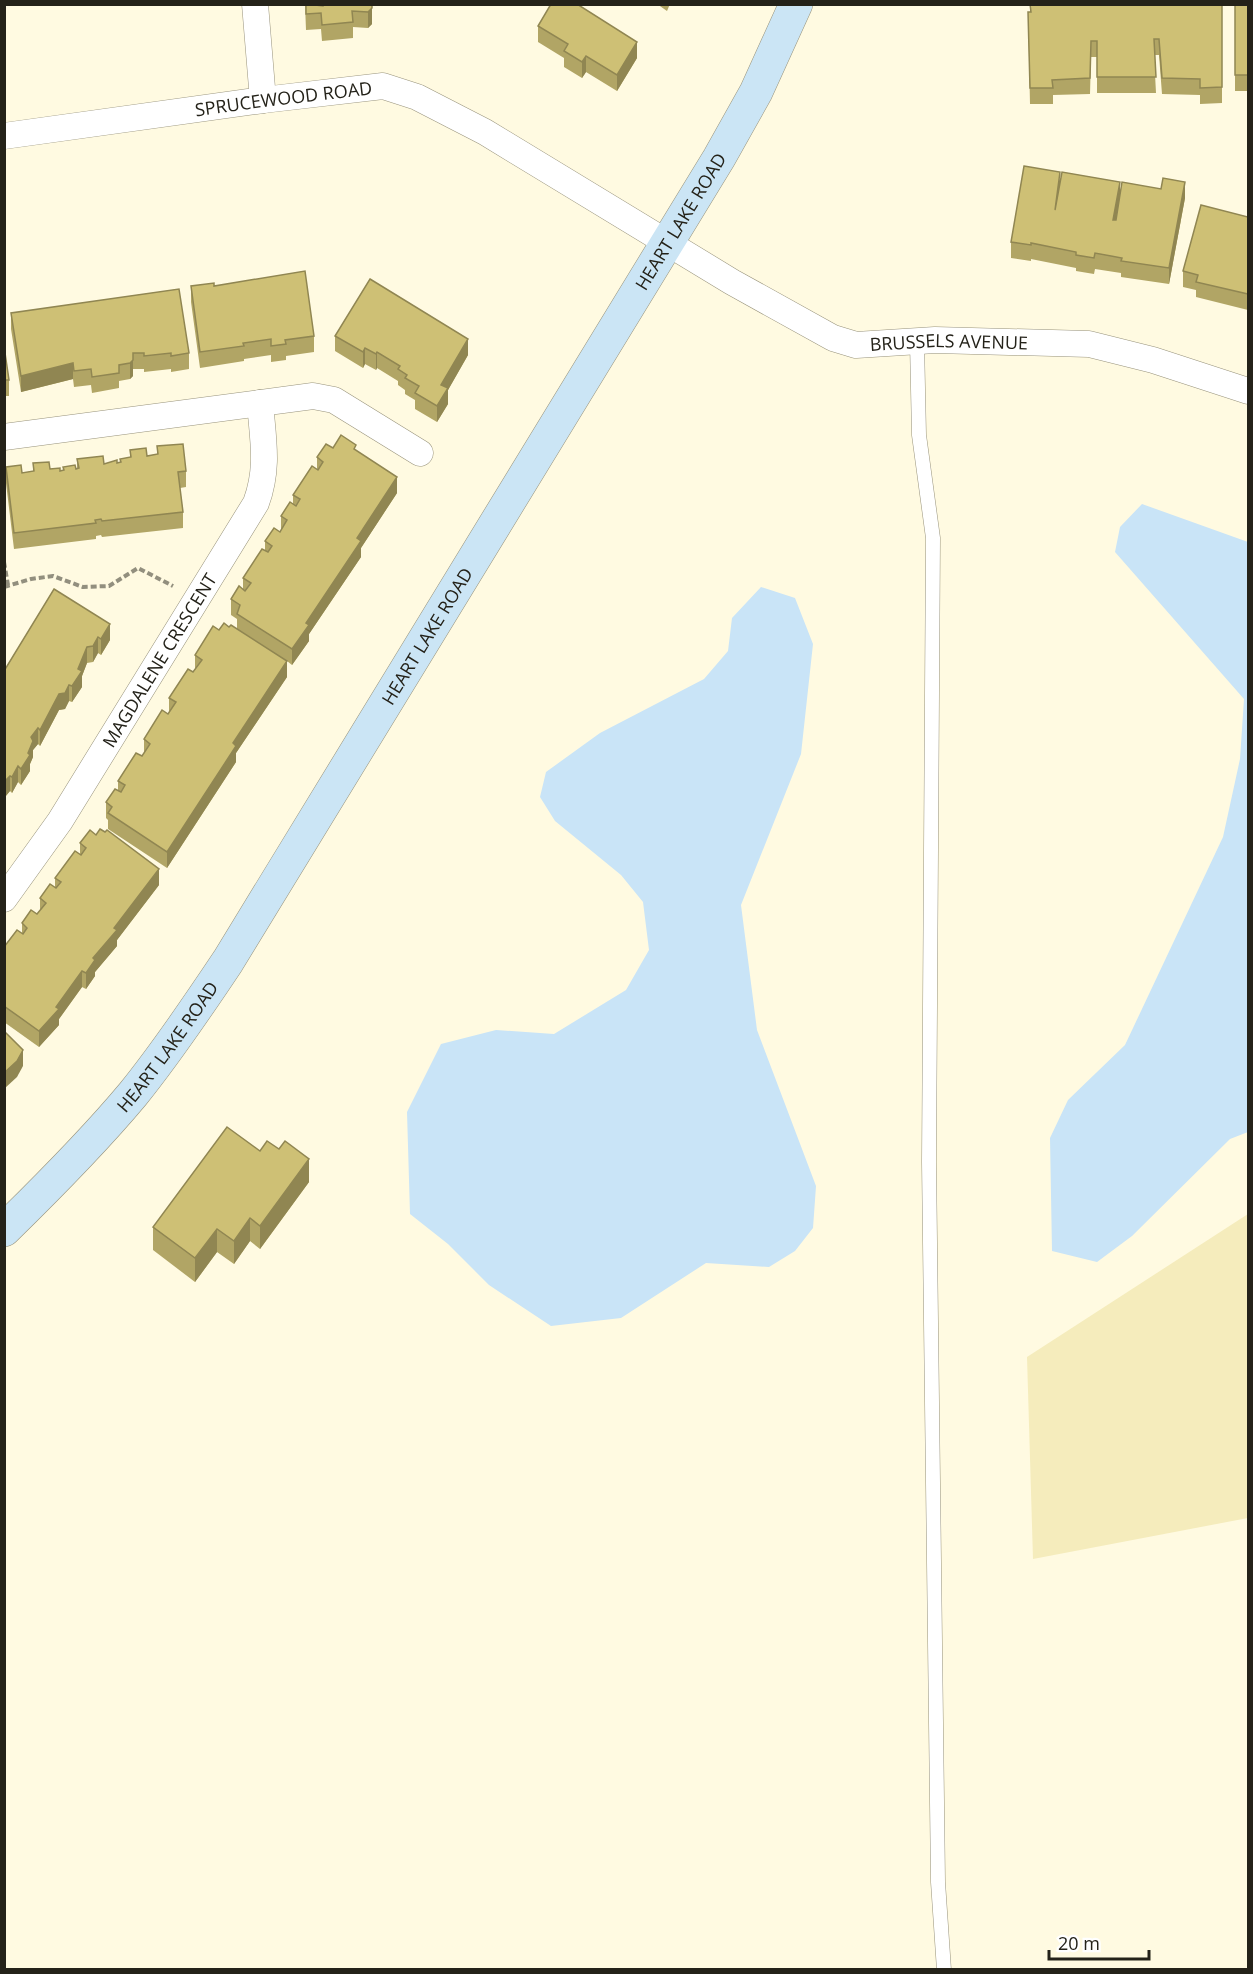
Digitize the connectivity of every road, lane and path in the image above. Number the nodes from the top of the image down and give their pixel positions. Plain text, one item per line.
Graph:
1 (255, 4) edge
2 (796, 4) edge
3 (263, 100) junction
4 (4, 136) edge
5 (668, 244) junction
6 (917, 342) junction
7 (1248, 391) edge
8 (260, 403) junction
9 (4, 437) edge
10 (420, 453) dead end
11 (4, 562) edge
12 (6, 586) edge
13 (176, 587) dead end
14 (4, 899) edge
15 (4, 1230) edge
16 (944, 1970) edge

1 - 3 street
2 - 5 street, HEART LAKE ROAD
3 - 4 street, SPRUCEWOOD ROAD
3 - 5 street, SPRUCEWOOD ROAD
5 - 6 street, BRUSSELS AVENUE
5 - 15 street, HEART LAKE ROAD
6 - 7 street, BRUSSELS AVENUE
6 - 16 lane
8 - 9 street
8 - 10 street
8 - 14 street, MAGDALENE CRESCENT
11 - 12 path
12 - 13 path

